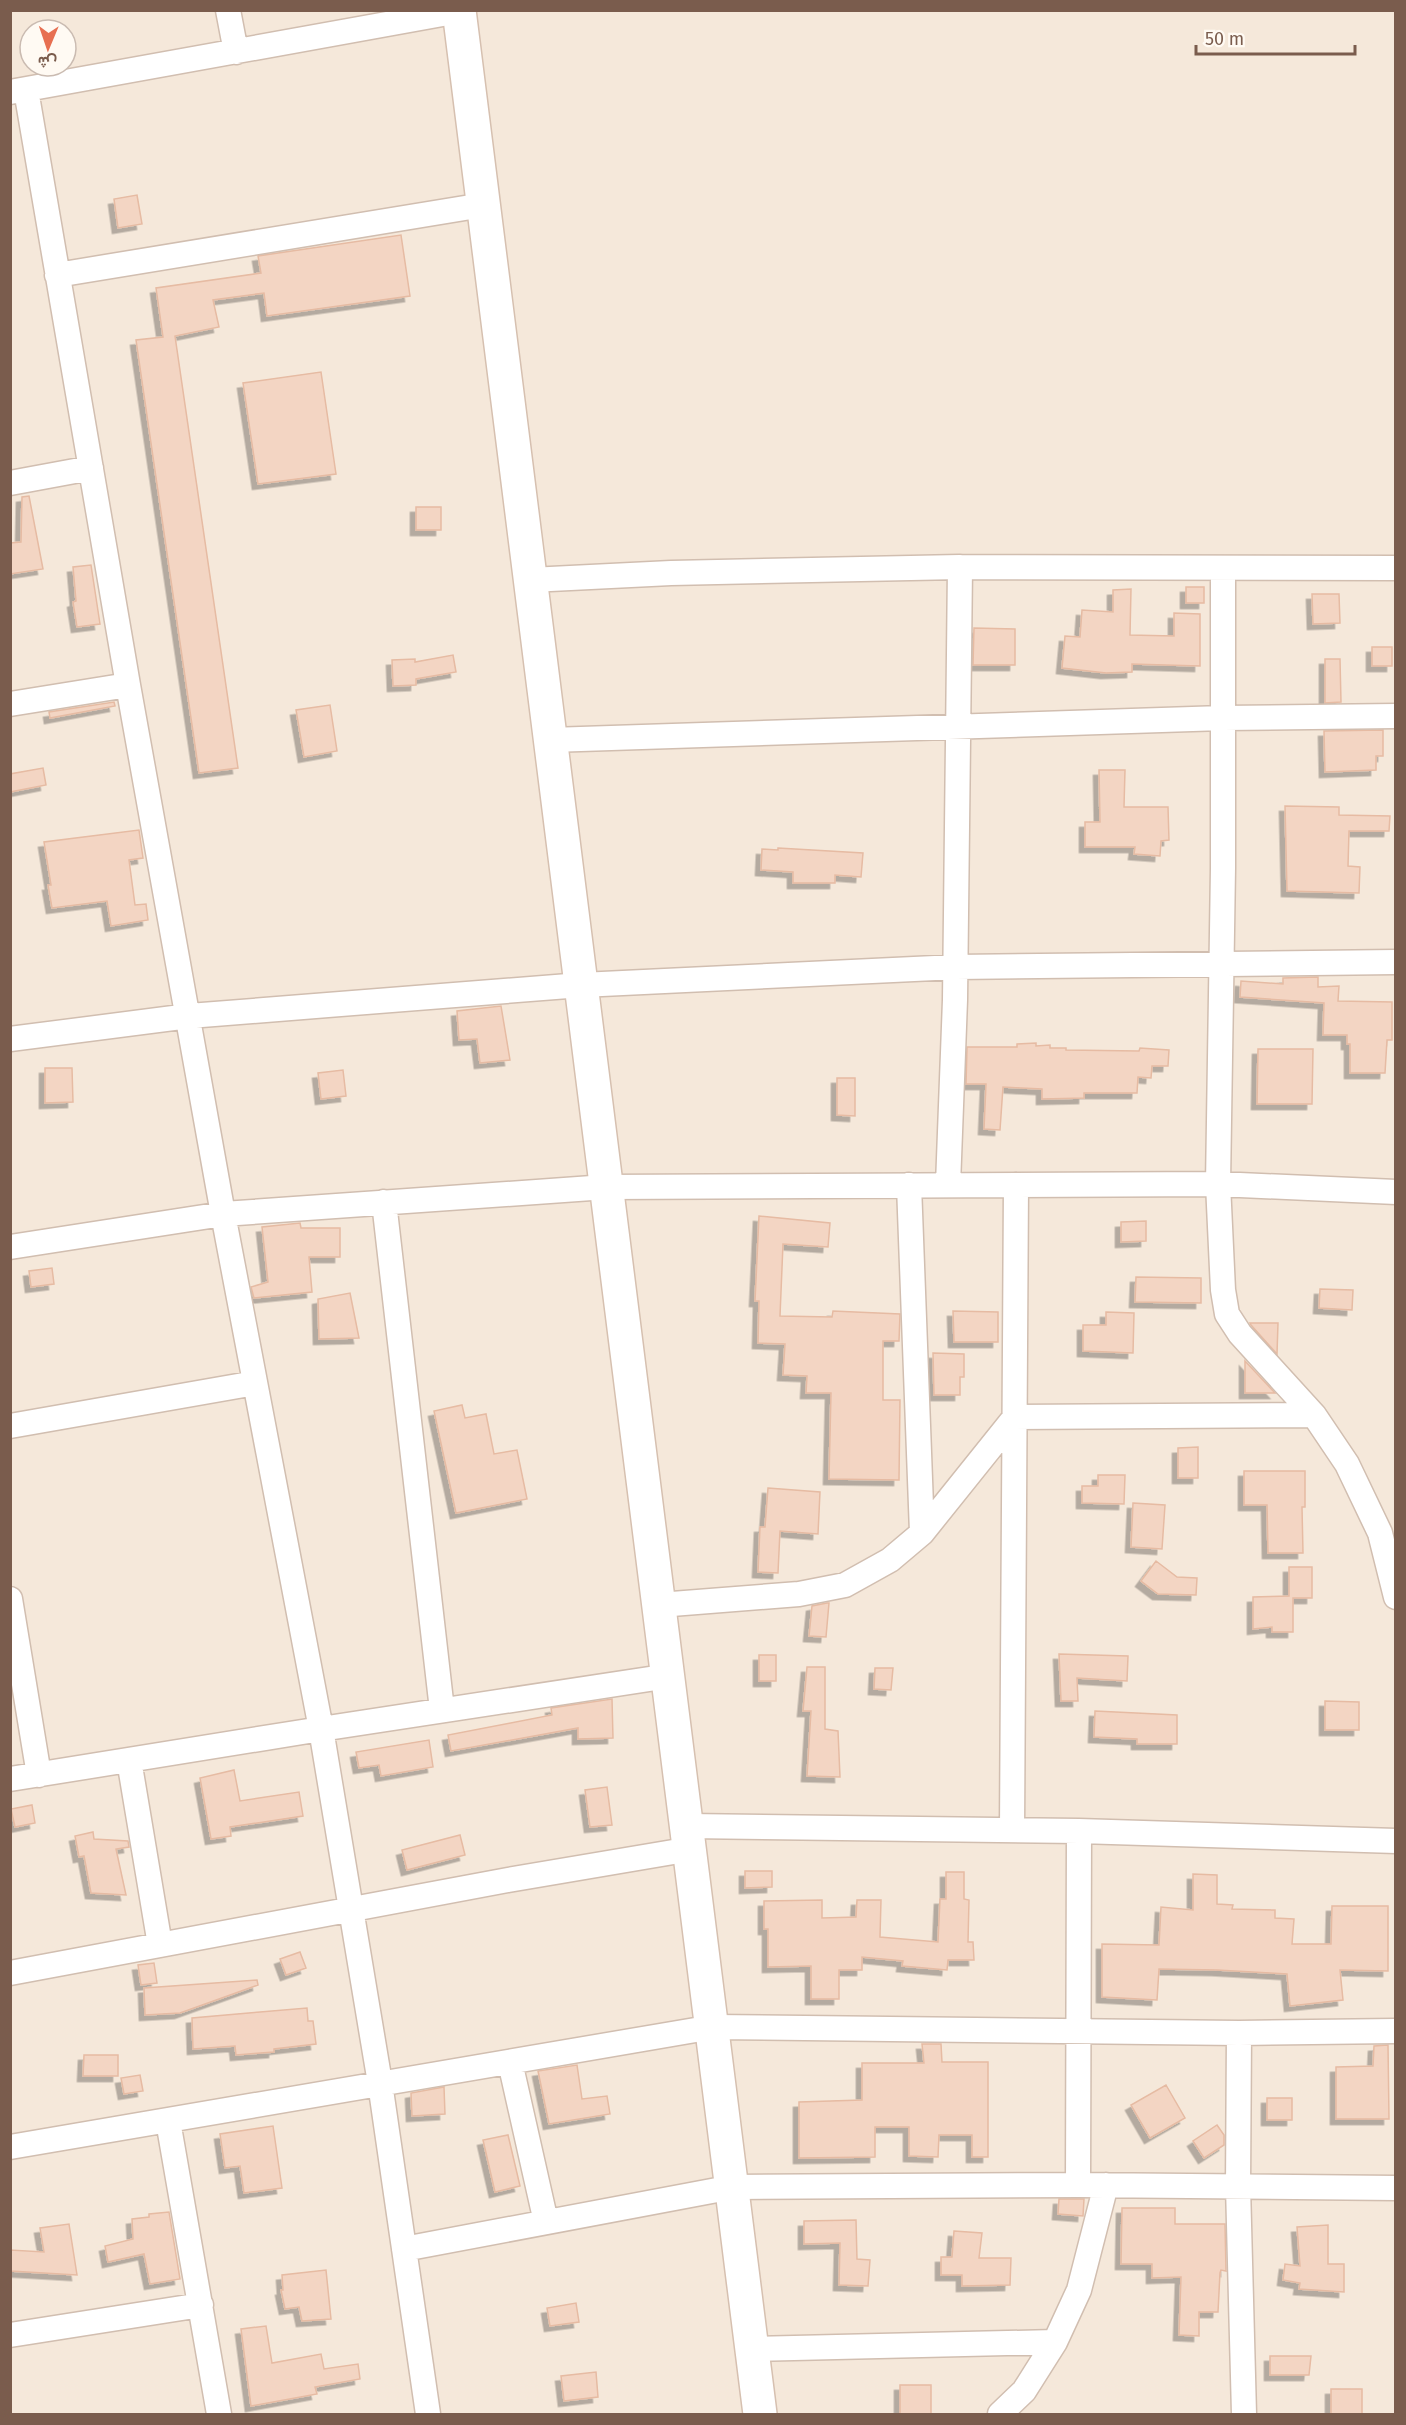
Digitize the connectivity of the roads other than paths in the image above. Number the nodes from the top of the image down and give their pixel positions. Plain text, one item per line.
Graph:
1 (228, 10) edge
2 (459, 11) edge
3 (236, 52) junction
4 (18, 91) edge
5 (483, 205) junction
6 (57, 274) junction
7 (91, 468) junction
8 (10, 483) edge
9 (960, 567) junction
10 (1223, 568) junction
11 (1395, 568) edge
12 (530, 580) junction
13 (128, 685) junction
14 (10, 704) edge
15 (1395, 716) edge
16 (1223, 718) junction
17 (958, 726) junction
18 (550, 740) junction
19 (1221, 962) junction
20 (1395, 962) edge
21 (956, 967) junction
22 (580, 985) junction
23 (189, 1016) junction
24 (10, 1039) edge
25 (1218, 1184) junction
26 (909, 1185) junction
27 (948, 1185) junction
28 (1016, 1185) junction
29 (606, 1187) junction
30 (1395, 1192) edge
31 (384, 1202) junction
32 (223, 1214) junction
33 (10, 1247) edge
34 (255, 1383) junction
35 (1314, 1415) junction
36 (1015, 1417) junction
37 (10, 1426) edge
38 (922, 1533) junction
39 (1395, 1597) edge
40 (10, 1599) edge
41 (659, 1605) junction
42 (669, 1676) junction
43 (442, 1710) junction
44 (321, 1729) junction
45 (129, 1760) junction
46 (39, 1775) junction
47 (10, 1779) edge
48 (1012, 1830) junction
49 (1078, 1831) junction
50 (689, 1838) junction
51 (1395, 1841) edge
52 (352, 1910) junction
53 (160, 1945) junction
54 (10, 1973) edge
55 (713, 2027) junction
56 (1079, 2031) junction
57 (1395, 2031) edge
58 (1239, 2033) junction
59 (510, 2062) junction
60 (380, 2083) junction
61 (168, 2121) junction
62 (10, 2147) edge
63 (1078, 2185) junction
64 (1106, 2185) junction
65 (1238, 2186) junction
66 (733, 2187) junction
67 (1395, 2188) edge
68 (546, 2222) junction
69 (404, 2248) junction
70 (201, 2305) junction
71 (10, 2334) edge
72 (1055, 2342) junction
73 (752, 2349) junction
74 (219, 2415) edge
75 (428, 2415) edge
76 (760, 2415) edge
77 (1000, 2415) edge
78 (1244, 2415) edge

1 - 3 street
2 - 3 street
2 - 5 main road
3 - 4 street
4 - 6 street
5 - 6 street
5 - 12 main road
6 - 7 street
7 - 8 street
7 - 13 street
9 - 10 street
9 - 12 street
9 - 17 street
10 - 11 street
10 - 16 street
12 - 18 main road
13 - 14 street
13 - 23 street
15 - 16 street
16 - 17 street
16 - 19 street
17 - 18 street
17 - 21 street
18 - 22 main road
19 - 20 street
19 - 21 street
19 - 25 street
21 - 22 street
21 - 27 street
22 - 23 street
22 - 29 main road
23 - 24 street
23 - 32 street
25 - 28 street
25 - 30 street
25 - 35 street
26 - 27 street
26 - 29 street
26 - 38 street
27 - 28 street
28 - 36 street
29 - 31 street
29 - 41 main road
31 - 32 street
31 - 43 street
32 - 33 street
32 - 34 street
34 - 37 street
34 - 44 street
35 - 36 street
35 - 39 street
36 - 38 street
36 - 48 street
38 - 41 street
40 - 46 street
41 - 42 main road
42 - 43 street
42 - 50 main road
43 - 44 street
44 - 45 street
44 - 52 street
45 - 46 street
45 - 53 street
46 - 47 street
48 - 49 street
48 - 50 street
49 - 51 street
49 - 56 street
50 - 52 street
50 - 55 main road
52 - 53 street
52 - 60 street
53 - 54 street
55 - 56 street
55 - 59 street
55 - 66 main road
56 - 58 street
56 - 63 street
57 - 58 street
58 - 65 street
59 - 60 street
59 - 68 street
60 - 61 street
60 - 69 street
61 - 62 street
61 - 70 street
63 - 64 street
63 - 66 street
64 - 65 street
64 - 72 street
65 - 67 street
65 - 78 street
66 - 68 street
66 - 73 main road
68 - 69 street
69 - 75 street
70 - 71 street
70 - 74 street
72 - 73 street
72 - 77 street
73 - 76 main road

